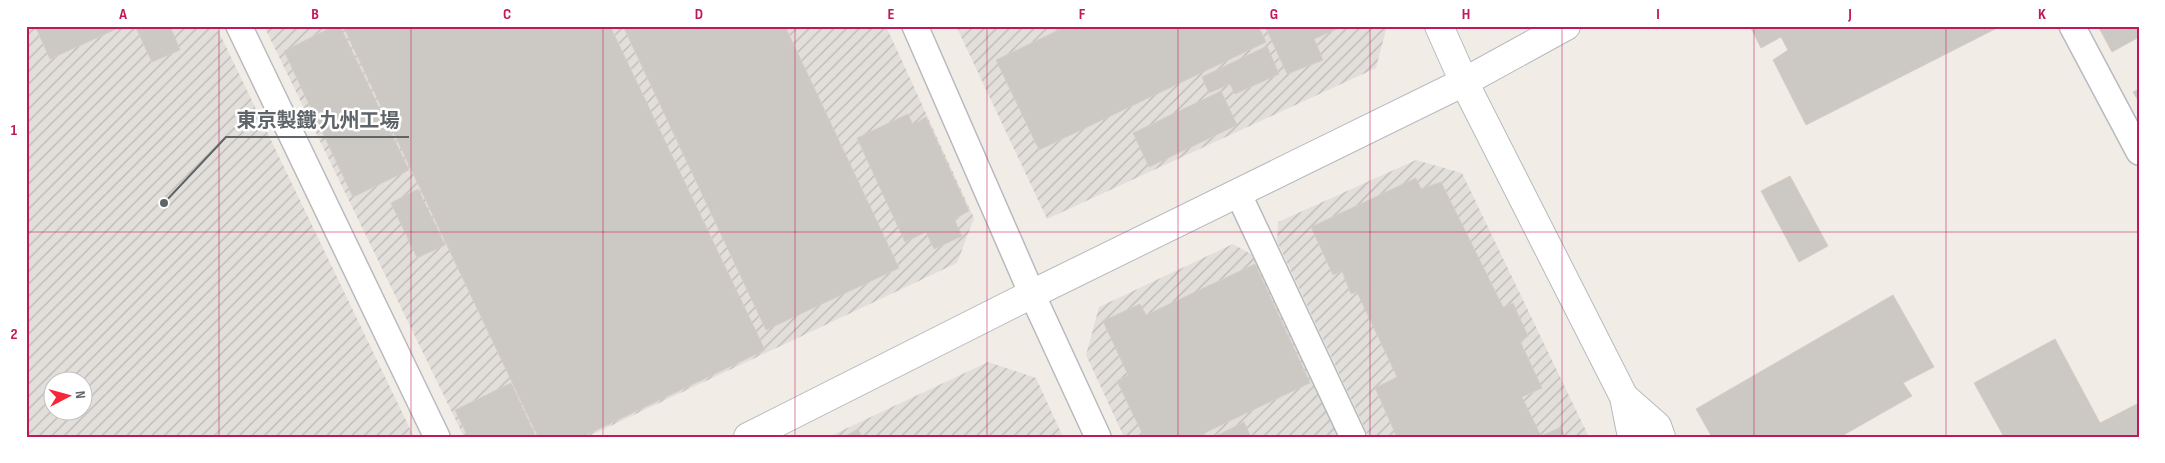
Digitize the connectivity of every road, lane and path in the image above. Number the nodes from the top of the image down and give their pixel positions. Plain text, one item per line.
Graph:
1 (238, 26) edge
2 (915, 26) edge
3 (1439, 26) edge
4 (1566, 26) edge
5 (2072, 26) edge
6 (1464, 82) junction
7 (2139, 152) edge
8 (1238, 193) junction
9 (1032, 294) junction
10 (1624, 397) junction
11 (437, 437) edge
12 (748, 437) edge
13 (1098, 437) edge
14 (1353, 437) edge
15 (1632, 437) edge
16 (1661, 437) edge

1 - 11 street
2 - 9 street
3 - 6 street
4 - 6 street
5 - 7 street
6 - 8 street
6 - 10 street
8 - 9 street
8 - 14 street
9 - 12 street
9 - 13 street
10 - 15 street
10 - 16 street

